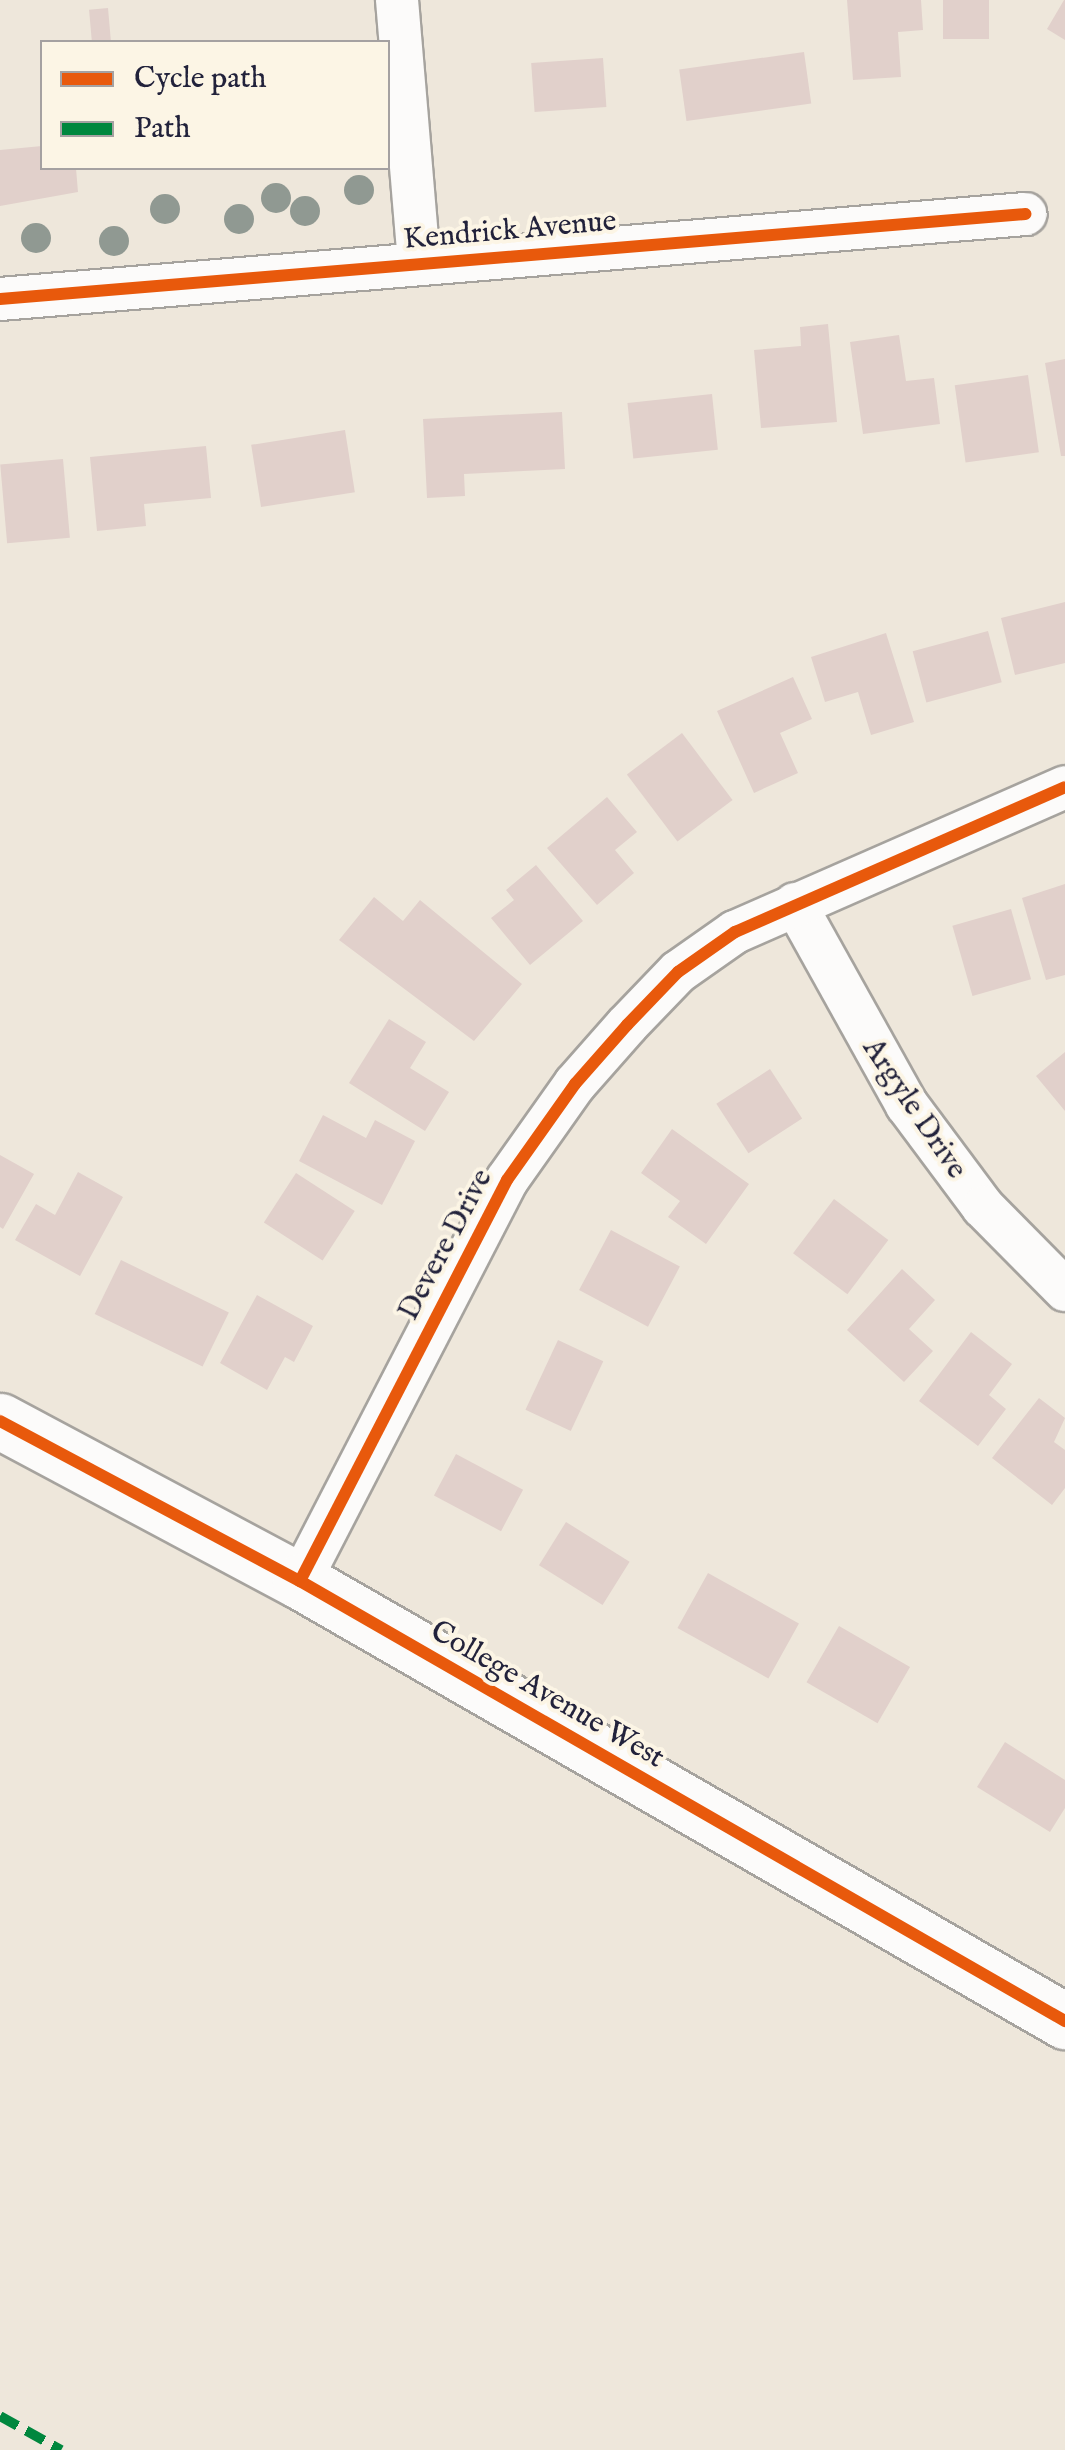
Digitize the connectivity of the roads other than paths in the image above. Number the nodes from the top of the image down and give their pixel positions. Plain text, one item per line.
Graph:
1 (397, 0) edge
2 (1025, 214) dead end
3 (419, 264) junction
4 (0, 299) edge
5 (1065, 787) edge
6 (795, 904) junction
7 (1065, 1290) edge
8 (0, 1420) edge
9 (300, 1581) junction
10 (1065, 2022) edge

1 - 3 street
2 - 3 street, Kendrick Avenue
3 - 4 street, Kendrick Avenue
5 - 6 street, Devere Drive
6 - 7 street, Argyle Drive
6 - 9 street, Devere Drive
8 - 9 street, College Avenue West
9 - 10 street, College Avenue West

